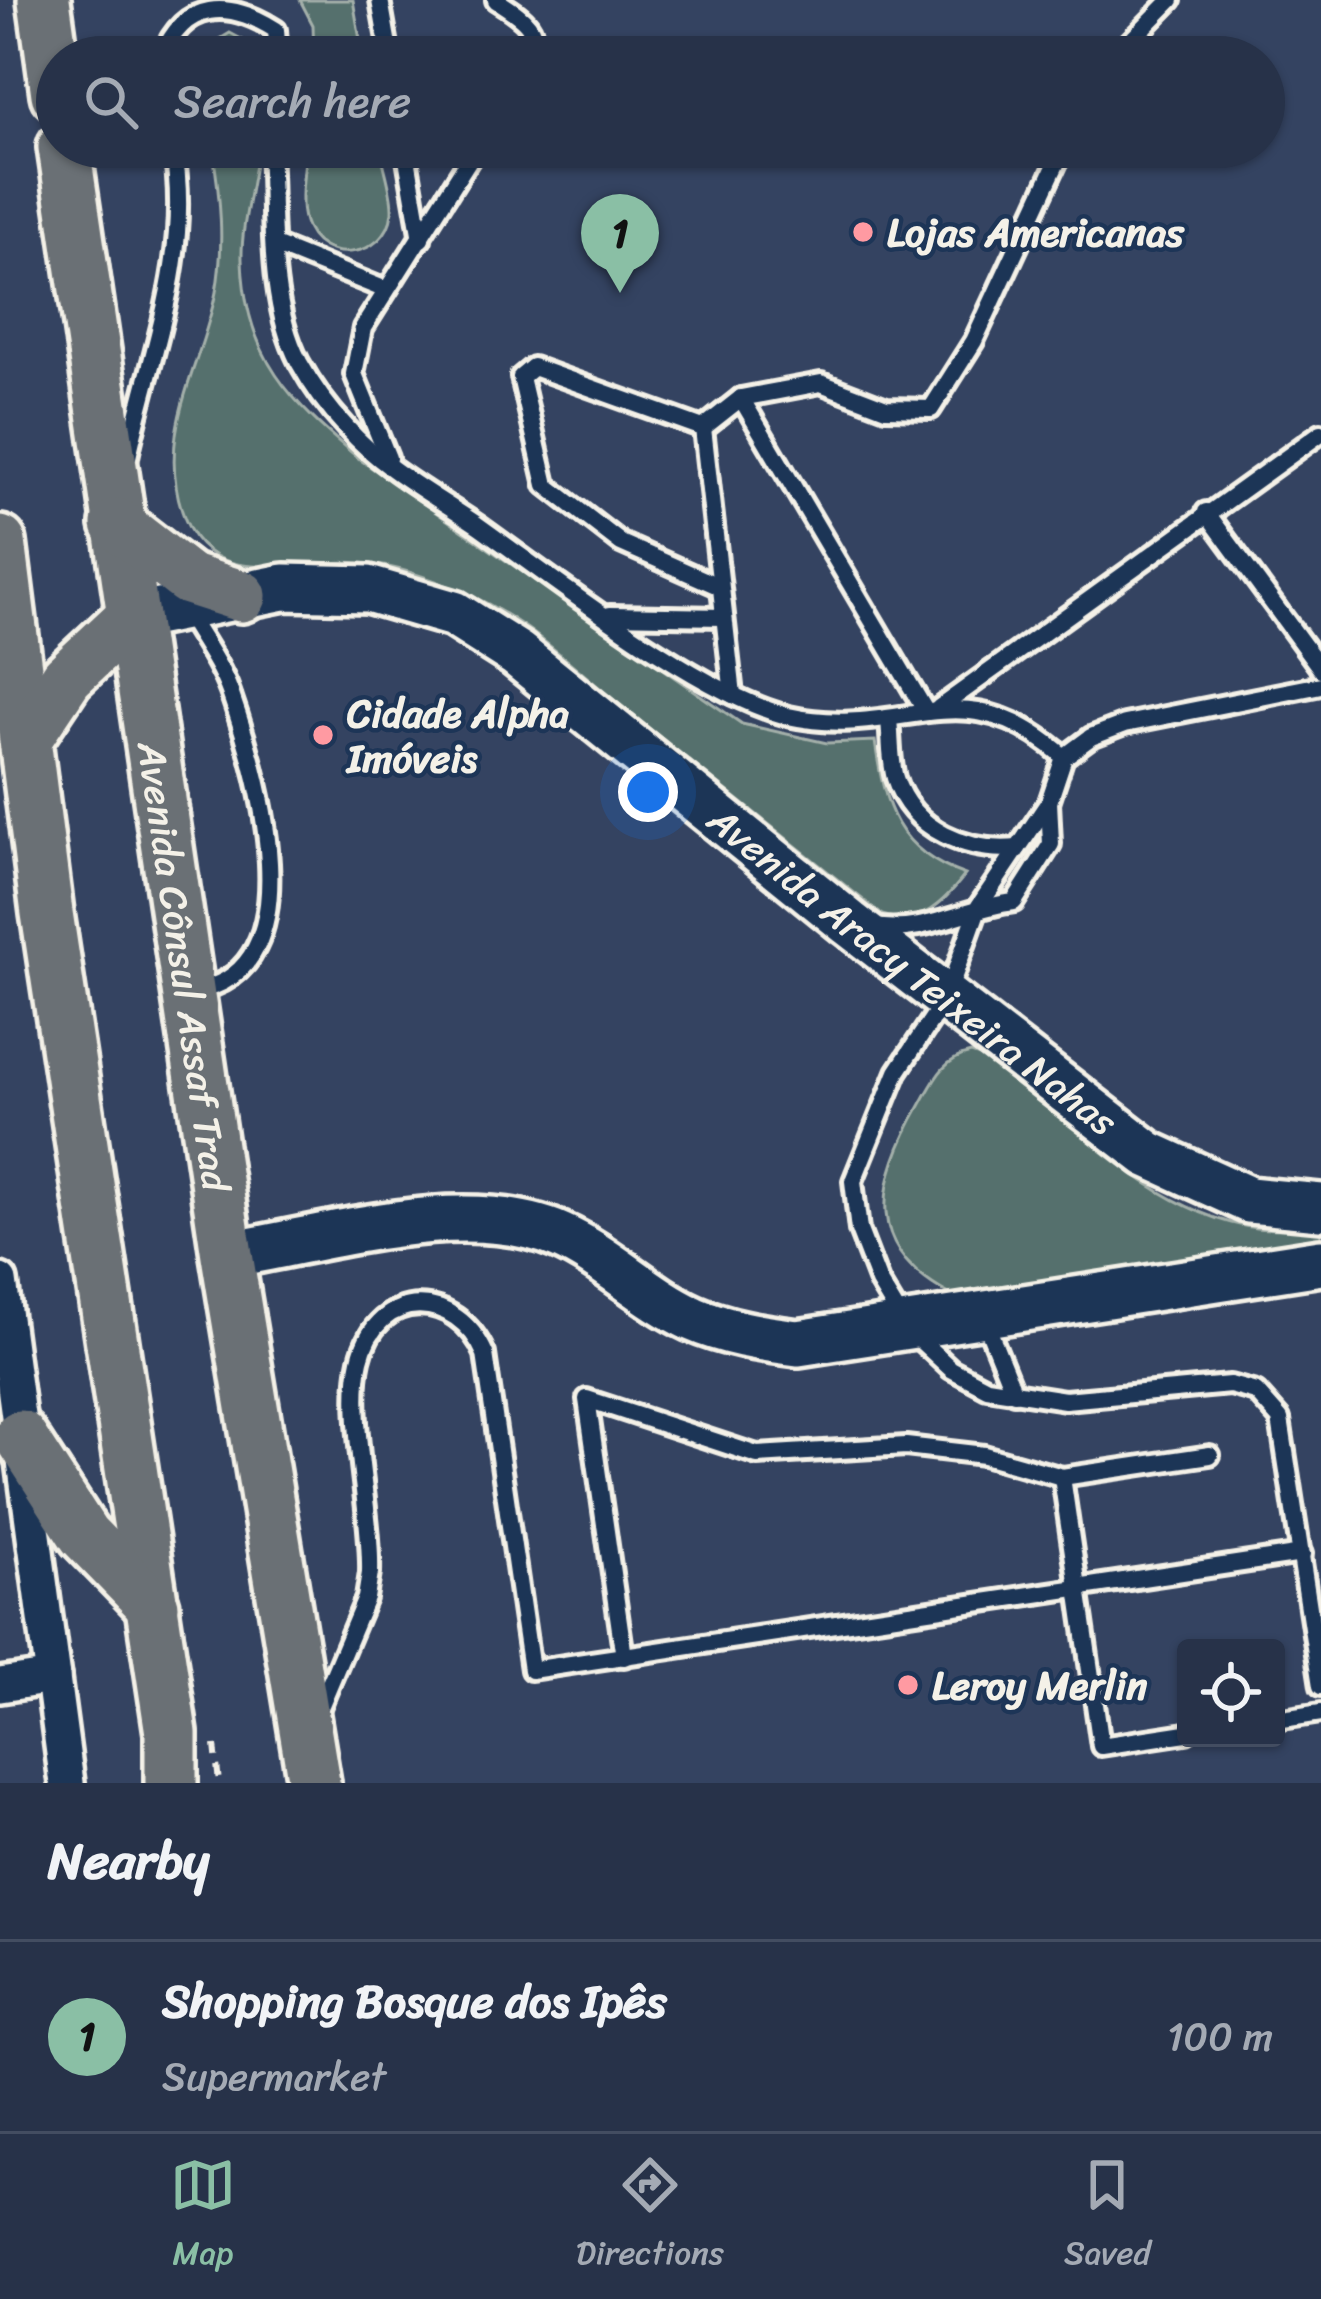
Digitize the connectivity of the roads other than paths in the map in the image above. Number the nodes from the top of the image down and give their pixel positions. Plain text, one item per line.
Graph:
1 (44, 0) edge
2 (262, 0) edge
3 (380, 0) edge
4 (496, 0) edge
5 (1172, 0) edge
6 (275, 30) junction
7 (49, 36) edge
8 (175, 36) edge
9 (276, 36) edge
10 (386, 36) edge
11 (535, 36) edge
12 (1136, 36) edge
13 (67, 168) edge
14 (177, 168) edge
15 (271, 168) edge
16 (409, 168) edge
17 (464, 168) edge
18 (1054, 168) edge
19 (421, 238) junction
20 (277, 246) junction
21 (386, 290) junction
22 (741, 398) junction
23 (703, 428) junction
24 (1321, 433) edge
25 (390, 465) junction
26 (1206, 512) junction
27 (116, 517) junction
28 (0, 542) edge
29 (718, 586) junction
30 (241, 596) junction
31 (183, 608) junction
32 (606, 615) junction
33 (723, 617) junction
34 (130, 618) junction
35 (1321, 669) edge
36 (1321, 685) edge
37 (734, 695) junction
38 (932, 710) junction
39 (889, 720) junction
40 (25, 740) junction
41 (1064, 757) junction
42 (0, 786) edge
43 (1049, 802) junction
44 (1018, 848) junction
45 (979, 906) junction
46 (849, 923) junction
47 (187, 992) junction
48 (946, 998) junction
49 (1321, 1207) edge
50 (227, 1255) junction
51 (1321, 1262) edge
52 (0, 1281) edge
53 (1, 1291) edge
54 (983, 1315) junction
55 (906, 1327) junction
56 (1014, 1393) junction
57 (20, 1436) junction
58 (1210, 1455) dead end
59 (1062, 1478) junction
60 (1302, 1553) junction
61 (1079, 1587) junction
62 (153, 1606) junction
63 (624, 1657) junction
64 (53, 1677) junction
65 (0, 1684) edge
66 (1321, 1686) edge
67 (1321, 1713) edge
68 (1285, 1719) edge
69 (1177, 1735) edge
70 (311, 1759) edge
71 (67, 1783) edge
72 (171, 1783) edge

1 - 7 main road
2 - 6 lane
3 - 10 lane
4 - 11 lane
5 - 12 lane
6 - 8 lane
6 - 9 lane
13 - 27 main road, Avenida Cônsul Assaf Trad
14 - 27 lane
15 - 20 lane
16 - 19 lane
17 - 19 lane
18 - 22 lane
19 - 21 lane
20 - 21 lane
20 - 25 lane
21 - 25 lane
22 - 23 lane
22 - 38 lane
23 - 29 lane
23 - 29 lane
24 - 26 lane
25 - 32 lane
26 - 35 lane
26 - 38 lane
27 - 30 main road
27 - 34 main road, Avenida Cônsul Assaf Trad
28 - 40 main road
29 - 33 lane
30 - 31 street, Avenida Aracy Teixeira Nahas
30 - 46 street, Avenida Aracy Teixeira Nahas
31 - 34 street, Avenida Aracy Teixeira Nahas
31 - 47 lane
32 - 33 lane
32 - 37 lane
33 - 37 lane
34 - 40 main road
34 - 47 main road, Avenida Cônsul Assaf Trad
36 - 41 lane
37 - 39 lane
38 - 39 lane
38 - 41 lane
39 - 44 lane
40 - 42 street
40 - 62 main road
41 - 43 lane
43 - 44 lane
43 - 45 lane
44 - 45 lane
45 - 46 lane
45 - 48 lane
46 - 48 street, Avenida Aracy Teixeira Nahas
47 - 50 main road, Avenida Cônsul Assaf Trad
48 - 49 street, Avenida Aracy Teixeira Nahas
48 - 55 lane
50 - 55 street
50 - 70 main road, Avenida Cônsul Assaf Trad
51 - 54 street
52 - 53 street
53 - 57 street
54 - 55 street
54 - 56 lane
55 - 56 lane
56 - 60 lane
57 - 62 main road
57 - 64 street
58 - 59 lane
59 - 61 lane
59 - 63 lane
60 - 61 lane
60 - 66 lane
61 - 63 lane
61 - 69 lane
62 - 72 main road
63 - 70 lane
64 - 65 street
64 - 71 street
67 - 68 lane

